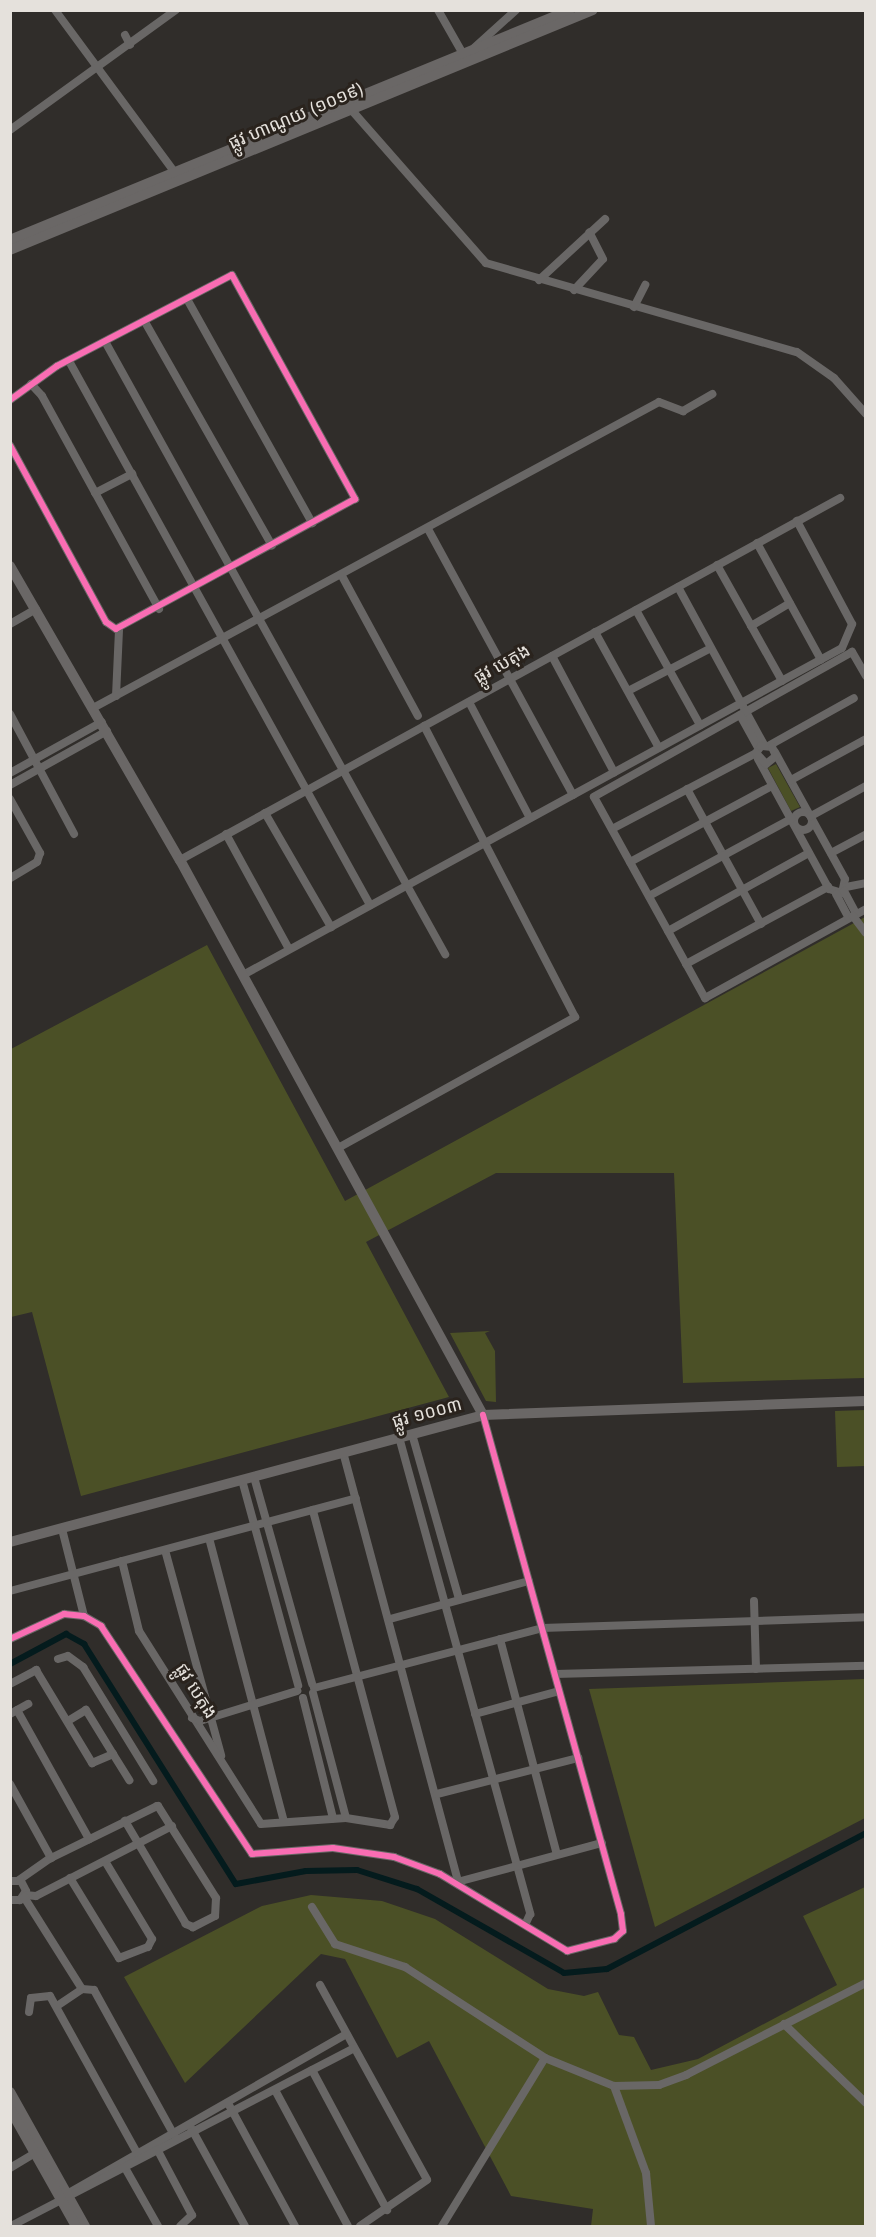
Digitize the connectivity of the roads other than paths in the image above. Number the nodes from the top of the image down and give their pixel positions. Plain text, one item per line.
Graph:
1 (55, 10) edge
2 (176, 10) edge
3 (438, 10) edge
4 (516, 10) edge
5 (570, 10) edge
6 (593, 10) edge
7 (125, 35) dead end
8 (129, 45) junction
9 (469, 55) junction
10 (97, 67) junction
11 (348, 107) junction
12 (10, 130) edge
13 (178, 177) junction
14 (605, 219) dead end
15 (589, 232) junction
16 (10, 240) edge
17 (10, 250) edge
18 (539, 280) junction
19 (645, 285) dead end
20 (574, 290) junction
21 (187, 299) junction
22 (634, 307) junction
23 (145, 322) junction
24 (107, 345) junction
25 (69, 361) junction
26 (31, 384) junction
27 (712, 394) dead end
28 (10, 400) edge
29 (866, 414) edge
30 (10, 445) edge
31 (132, 474) junction
32 (95, 493) junction
33 (840, 498) dead end
34 (797, 521) junction
35 (312, 523) junction
36 (428, 529) junction
37 (757, 543) junction
38 (272, 546) junction
39 (10, 566) edge
40 (717, 566) junction
41 (232, 568) junction
42 (342, 576) junction
43 (678, 587) junction
44 (196, 589) junction
45 (790, 603) junction
46 (36, 609) junction
47 (159, 609) junction
48 (636, 610) junction
49 (261, 621) junction
50 (10, 624) edge
51 (751, 626) junction
52 (119, 629) junction
53 (595, 632) junction
54 (224, 641) junction
55 (711, 648) junction
56 (552, 656) junction
57 (821, 660) junction
58 (668, 669) junction
59 (866, 676) edge
60 (510, 679) junction
61 (782, 681) junction
62 (628, 691) junction
63 (116, 696) junction
64 (854, 698) dead end
65 (469, 702) junction
66 (741, 703) junction
67 (93, 708) junction
68 (743, 713) junction
69 (10, 714) edge
70 (418, 716) dead end
71 (700, 725) junction
72 (424, 726) junction
73 (105, 727) junction
74 (866, 739) edge
75 (659, 748) junction
76 (764, 750) junction
77 (35, 759) junction
78 (40, 769) junction
79 (344, 770) junction
80 (614, 772) junction
81 (10, 773) edge
82 (791, 780) junction
83 (10, 785) edge
84 (772, 786) junction
85 (866, 786) edge
86 (687, 789) junction
87 (307, 790) junction
88 (573, 795) junction
89 (10, 799) edge
90 (265, 813) junction
91 (811, 816) junction
92 (530, 818) junction
93 (705, 822) junction
94 (792, 823) junction
95 (612, 829) junction
96 (74, 834) dead end
97 (226, 834) junction
98 (866, 834) edge
99 (485, 842) junction
100 (809, 853) junction
101 (831, 853) junction
102 (724, 855) junction
103 (180, 860) junction
104 (630, 862) junction
105 (10, 878) edge
106 (866, 883) edge
107 (407, 885) junction
108 (828, 887) junction
109 (743, 890) junction
110 (842, 891) junction
111 (649, 896) junction
112 (370, 905) junction
113 (866, 909) edge
114 (853, 916) junction
115 (761, 924) junction
116 (331, 927) junction
117 (668, 931) junction
118 (866, 933) edge
119 (289, 949) junction
120 (445, 954) dead end
121 (686, 964) junction
122 (243, 975) junction
123 (338, 1148) junction
124 (866, 1401) edge
125 (483, 1415) junction
126 (412, 1434) junction
127 (399, 1437) junction
128 (343, 1452) junction
129 (254, 1477) junction
130 (242, 1480) junction
131 (356, 1498) junction
132 (313, 1510) junction
133 (266, 1522) junction
134 (255, 1526) junction
135 (62, 1529) junction
136 (209, 1538) junction
137 (10, 1542) edge
138 (165, 1550) junction
139 (122, 1561) junction
140 (449, 1565) junction
141 (435, 1569) junction
142 (74, 1574) junction
143 (529, 1581) junction
144 (10, 1591) edge
145 (459, 1599) junction
146 (754, 1601) dead end
147 (444, 1603) junction
148 (84, 1616) junction
149 (866, 1617) edge
150 (390, 1619) junction
151 (755, 1621) junction
152 (542, 1628) junction
153 (10, 1639) edge
154 (500, 1639) junction
155 (457, 1650) junction
156 (58, 1659) dead end
157 (402, 1665) junction
158 (866, 1666) edge
159 (756, 1669) junction
160 (555, 1674) junction
161 (357, 1676) junction
162 (10, 1684) edge
163 (313, 1688) junction
164 (299, 1691) junction
165 (560, 1691) junction
166 (516, 1703) junction
167 (28, 1704) dead end
168 (254, 1704) junction
169 (14, 1712) edge
170 (475, 1714) junction
171 (212, 1716) junction
172 (191, 1717) junction
173 (68, 1720) junction
174 (113, 1754) junction
175 (578, 1758) junction
176 (222, 1760) junction
177 (534, 1769) junction
178 (493, 1779) junction
179 (129, 1780) dead end
180 (153, 1781) dead end
181 (10, 1784) edge
182 (437, 1794) junction
183 (333, 1818) junction
184 (346, 1818) junction
185 (125, 1821) junction
186 (285, 1821) junction
187 (172, 1826) junction
188 (89, 1839) junction
189 (602, 1843) junction
190 (138, 1844) junction
191 (557, 1854) junction
192 (51, 1858) junction
193 (105, 1861) junction
194 (516, 1866) junction
195 (13, 1878) edge
196 (70, 1878) junction
197 (460, 1883) junction
198 (25, 1896) junction
199 (11, 1900) edge
200 (312, 1906) dead end
201 (525, 1925) junction
202 (866, 1983) edge
203 (320, 1985) dead end
204 (82, 1989) junction
205 (57, 2006) junction
206 (29, 2012) dead end
207 (784, 2024) junction
208 (346, 2034) junction
209 (354, 2048) junction
210 (544, 2058) junction
211 (312, 2070) junction
212 (614, 2086) junction
213 (274, 2090) junction
214 (10, 2092) edge
215 (866, 2103) edge
216 (229, 2105) junction
217 (10, 2109) edge
218 (190, 2126) junction
219 (174, 2135) junction
220 (157, 2149) junction
221 (35, 2153) junction
222 (138, 2155) junction
223 (124, 2166) junction
224 (10, 2168) edge
225 (64, 2196) junction
226 (387, 2210) junction
227 (11, 2226) edge
228 (76, 2226) edge
229 (86, 2226) edge
230 (158, 2226) edge
231 (180, 2226) edge
232 (245, 2226) edge
233 (295, 2226) edge
234 (348, 2226) edge
235 (360, 2226) edge
236 (442, 2226) edge
237 (651, 2226) edge

1 - 10 street
2 - 8 street
3 - 9 street
4 - 9 street
5 - 9 main road, ផ្លូវ ហាណូយ (១០១៩)
6 - 9 main road, ផ្លូវ ហាណូយ (១០១៩)
7 - 8 street
8 - 10 street
9 - 11 main road, ផ្លូវ ហាណូយ (១០១៩)
10 - 12 street
10 - 13 street
11 - 13 main road, ផ្លូវ ហាណូយ (១០១៩)
11 - 18 street
13 - 16 main road, ផ្លូវ ហាណូយ (១០១៩)
13 - 17 main road, ផ្លូវ ហាណូយ (១០១៩)
14 - 15 street
15 - 18 street
15 - 20 street
18 - 20 street
19 - 22 street
20 - 22 street
21 - 23 street
21 - 35 street
21 - 35 street
22 - 29 street
23 - 24 street
23 - 38 street
24 - 25 street
24 - 41 street
25 - 26 street
25 - 31 street
26 - 28 street
26 - 32 street
27 - 36 street
30 - 52 street
31 - 32 street
31 - 44 street
32 - 47 street
33 - 34 street, ផ្លូវ បេតុង
34 - 37 street, ផ្លូវ បេតុង
34 - 57 street
35 - 38 street
36 - 42 street
36 - 60 street
37 - 40 street, ផ្លូវ បេតុង
37 - 45 street
38 - 41 street
39 - 46 main road
40 - 43 street, ផ្លូវ បេតុង
40 - 51 street
41 - 44 street
41 - 49 street
42 - 49 street
42 - 70 street
43 - 48 street, ផ្លូវ បេតុង
43 - 55 street
44 - 47 street
44 - 54 street
45 - 51 street
45 - 57 street
46 - 50 street
46 - 67 main road
47 - 52 street
48 - 53 street, ផ្លូវ បេតុង
48 - 58 street
49 - 54 street
49 - 79 street
51 - 61 street
52 - 63 street
53 - 56 street, ផ្លូវ បេតុង
53 - 62 street
54 - 63 street
54 - 87 street
55 - 58 street
55 - 66 street
56 - 60 street, ផ្លូវ បេតុង
56 - 80 street
57 - 61 street
58 - 62 street
58 - 71 street
59 - 68 street
60 - 65 street, ផ្លូវ បេតុង
60 - 88 street
61 - 66 street
62 - 75 street
63 - 67 street
64 - 76 street
65 - 72 street, ផ្លូវ បេតុង
65 - 92 street
66 - 68 street
66 - 71 street
67 - 73 main road
68 - 76 street
68 - 95 street
69 - 77 street
71 - 75 street
72 - 79 street, ផ្លូវ បេតុង
72 - 99 street
73 - 77 street
73 - 78 street
73 - 103 main road
74 - 82 street
75 - 80 street
76 - 82 street
76 - 84 street
76 - 86 street
77 - 78 street
77 - 81 street
78 - 83 street
78 - 96 street
79 - 87 street, ផ្លូវ បេតុង
79 - 107 street
80 - 88 street
82 - 91 street
84 - 93 street
84 - 94 street
85 - 91 street
86 - 93 street
86 - 95 street
87 - 90 street, ផ្លូវ បេតុង
87 - 112 street
88 - 92 street
89 - 105 street
90 - 97 street, ផ្លូវ បេតុង
90 - 116 street
91 - 94 street
91 - 94 street
91 - 101 street
92 - 99 street
93 - 102 street
93 - 104 street
94 - 100 street
94 - 102 street
95 - 104 street
97 - 103 street, ផ្លូវ បេតុង
97 - 119 street
98 - 101 street
99 - 107 street
99 - 123 street
100 - 108 street
100 - 109 street
101 - 110 street
102 - 109 street
102 - 111 street
103 - 122 main road
104 - 111 street
106 - 110 street
107 - 112 street
107 - 120 street
108 - 110 street
108 - 115 street
109 - 115 street
109 - 117 street
110 - 114 street
111 - 117 street
112 - 116 street
113 - 114 street
114 - 118 street
114 - 121 street
115 - 121 street
116 - 119 street
117 - 121 street
119 - 122 street
122 - 123 main road
123 - 125 main road
124 - 125 main road, ផ្លូវ ១០០៣
125 - 126 main road, ផ្លូវ ១០០៣
125 - 143 street
126 - 127 main road, ផ្លូវ ១០០៣
126 - 140 street
127 - 128 main road, ផ្លូវ ១០០៣
127 - 141 street
128 - 129 main road, ផ្លូវ ១០០៣
128 - 131 street
129 - 130 main road, ផ្លូវ ១០០៣
129 - 133 street
130 - 134 street
130 - 135 main road, ផ្លូវ ១០០៣
131 - 132 street
131 - 150 street
132 - 133 street
132 - 161 street
133 - 134 street
133 - 163 street
134 - 136 street
134 - 164 street
135 - 137 main road, ផ្លូវ ១០០៣
135 - 142 street
136 - 138 street
136 - 168 street
138 - 139 street
138 - 171 street
139 - 142 street
139 - 172 street, ផ្លូវ បេតុង
140 - 141 street
140 - 145 street
141 - 147 street
142 - 144 street
142 - 148 street
143 - 145 street
143 - 152 street
145 - 147 street
146 - 151 street
147 - 150 street
147 - 155 street
148 - 153 street
148 - 197 street
149 - 151 street
150 - 157 street
151 - 152 street
151 - 159 street
152 - 154 street
152 - 160 street
154 - 155 street
154 - 166 street
155 - 157 street
155 - 170 street
156 - 180 street
157 - 161 street
157 - 182 street
158 - 159 street
159 - 160 street
160 - 165 street
161 - 163 street
161 - 184 street
162 - 173 street
163 - 164 street
163 - 164 street
163 - 184 street
164 - 168 street
164 - 183 street
165 - 166 street
165 - 175 street
166 - 170 street
166 - 177 street
167 - 169 street
168 - 171 street
168 - 186 street
169 - 188 street
170 - 178 street
171 - 172 street
171 - 176 street
172 - 176 street, ផ្លូវ បេតុង
173 - 174 street
173 - 174 street
174 - 179 street
175 - 177 street
175 - 189 street
176 - 186 street, ផ្លូវ បេតុង
177 - 178 street
177 - 191 street
178 - 182 street
178 - 194 street
181 - 192 street
182 - 197 street
183 - 184 street
183 - 186 street
185 - 187 street
185 - 188 street
185 - 190 street
187 - 190 street
187 - 190 street
188 - 192 street
189 - 191 street
189 - 201 street
190 - 193 street
191 - 194 street
192 - 195 street
193 - 196 street
193 - 196 street
194 - 197 street
194 - 201 street
195 - 198 street
196 - 198 street
197 - 201 street
198 - 199 street
198 - 204 street
200 - 210 street
202 - 207 street
203 - 208 street
204 - 205 street
204 - 219 street
205 - 206 street
205 - 222 street
207 - 212 street
207 - 215 street
208 - 209 street
208 - 216 street
209 - 211 street
209 - 226 street
210 - 212 street
210 - 236 street
211 - 213 street
211 - 226 street
212 - 237 street
213 - 216 street
213 - 234 street
214 - 225 main road
216 - 218 street
216 - 233 street
217 - 221 main road
218 - 219 street
218 - 232 street
219 - 220 street
219 - 222 street
220 - 222 street
220 - 231 street
221 - 224 street
221 - 225 main road
222 - 223 street
222 - 225 street
223 - 225 street
223 - 230 street
225 - 227 street
225 - 228 main road
225 - 229 main road
226 - 235 street

